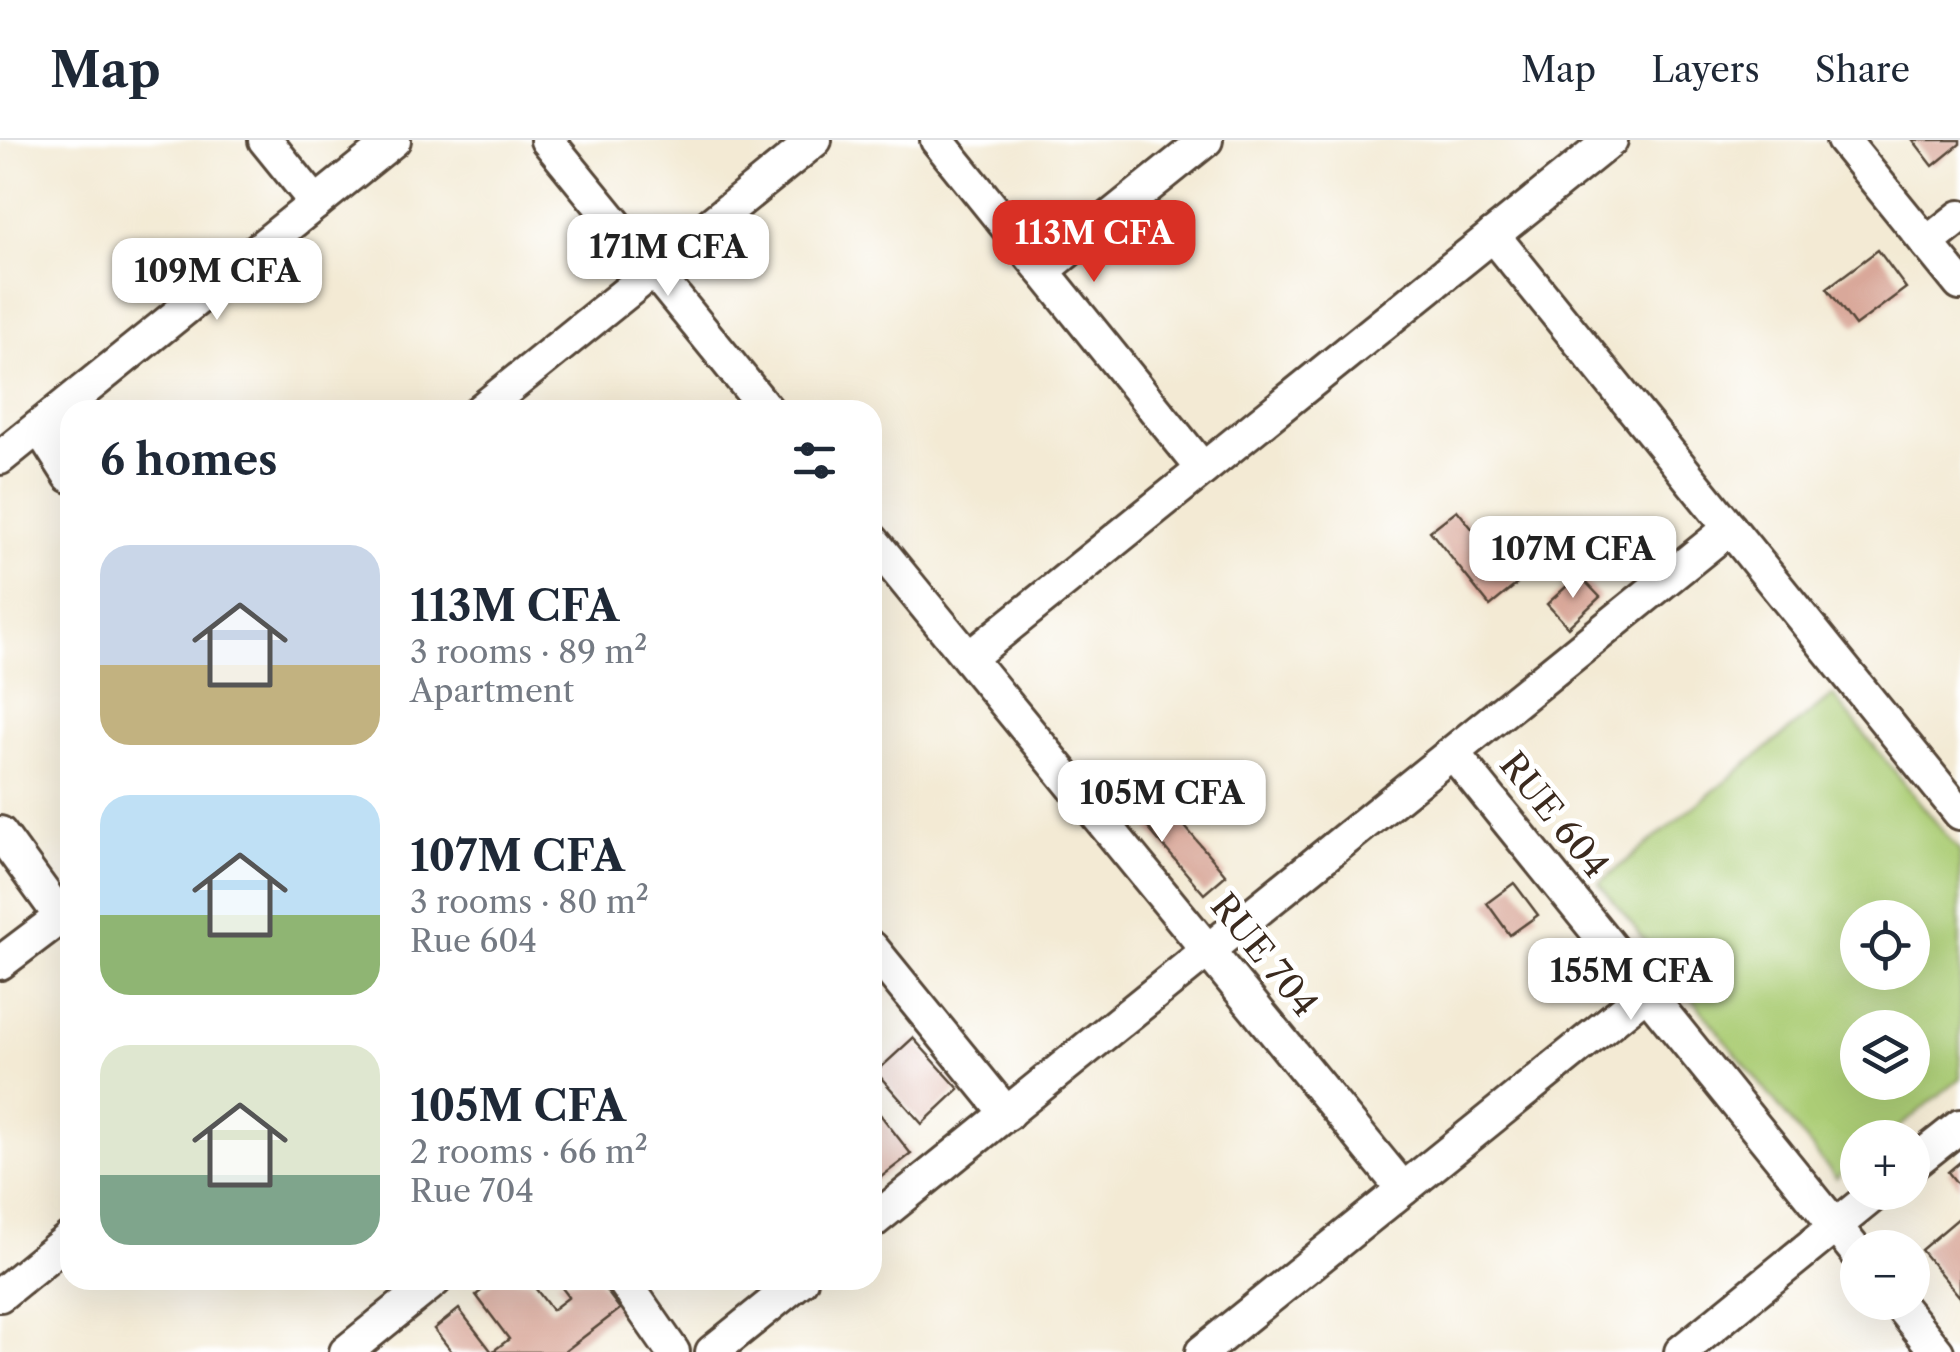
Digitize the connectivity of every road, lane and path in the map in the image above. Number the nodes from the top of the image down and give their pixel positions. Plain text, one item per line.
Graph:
1 (266, 140) edge
2 (394, 140) edge
3 (547, 140) edge
4 (815, 140) edge
5 (937, 140) edge
6 (1206, 140) edge
7 (1611, 140) edge
8 (1843, 140) edge
9 (316, 203) junction
10 (1960, 216) edge
11 (1493, 236) junction
12 (1927, 243) junction
13 (653, 271) junction
14 (1043, 272) junction
15 (1960, 284) edge
16 (72, 400) edge
17 (493, 400) edge
18 (759, 400) edge
19 (60, 410) edge
20 (39, 427) junction
21 (0, 458) edge
22 (60, 460) edge
23 (1203, 469) junction
24 (1730, 528) junction
25 (882, 552) edge
26 (969, 658) junction
27 (1453, 753) junction
28 (1960, 813) edge
29 (0, 833) edge
30 (60, 908) edge
31 (60, 918) edge
32 (1208, 951) junction
33 (882, 960) edge
34 (0, 963) edge
35 (1646, 992) junction
36 (1007, 1114) junction
37 (1960, 1126) edge
38 (1930, 1150) edge
39 (1403, 1190) junction
40 (1856, 1210) edge
41 (882, 1214) edge
42 (1836, 1226) junction
43 (1840, 1231) edge
44 (60, 1246) edge
45 (423, 1290) edge
46 (630, 1290) edge
47 (789, 1290) edge
48 (0, 1294) edge
49 (1911, 1320) edge
50 (346, 1352) edge
51 (674, 1352) edge
52 (712, 1352) edge
53 (1202, 1352) edge
54 (1680, 1352) edge
55 (1937, 1352) edge

1 - 9 street
2 - 9 street
3 - 13 street
4 - 13 street
5 - 14 street
6 - 14 street
7 - 11 street
8 - 12 street
9 - 16 street
10 - 12 street
11 - 23 street
11 - 24 street
12 - 15 street
13 - 17 street
13 - 18 street
14 - 23 street
19 - 20 street
20 - 21 street
20 - 22 street
23 - 26 street
24 - 27 street
24 - 28 street
25 - 26 street, RUE 704
26 - 32 street, RUE 704
27 - 32 street
27 - 35 street, RUE 604
29 - 30 street
31 - 34 street
32 - 36 street
32 - 39 street, RUE 704
33 - 36 street
35 - 39 street
35 - 42 street, RUE 604
36 - 41 street
37 - 38 street
39 - 53 street
40 - 42 street
42 - 43 street, RUE 604
42 - 54 street
44 - 48 street
45 - 50 street
46 - 51 street
47 - 52 street
49 - 55 street

